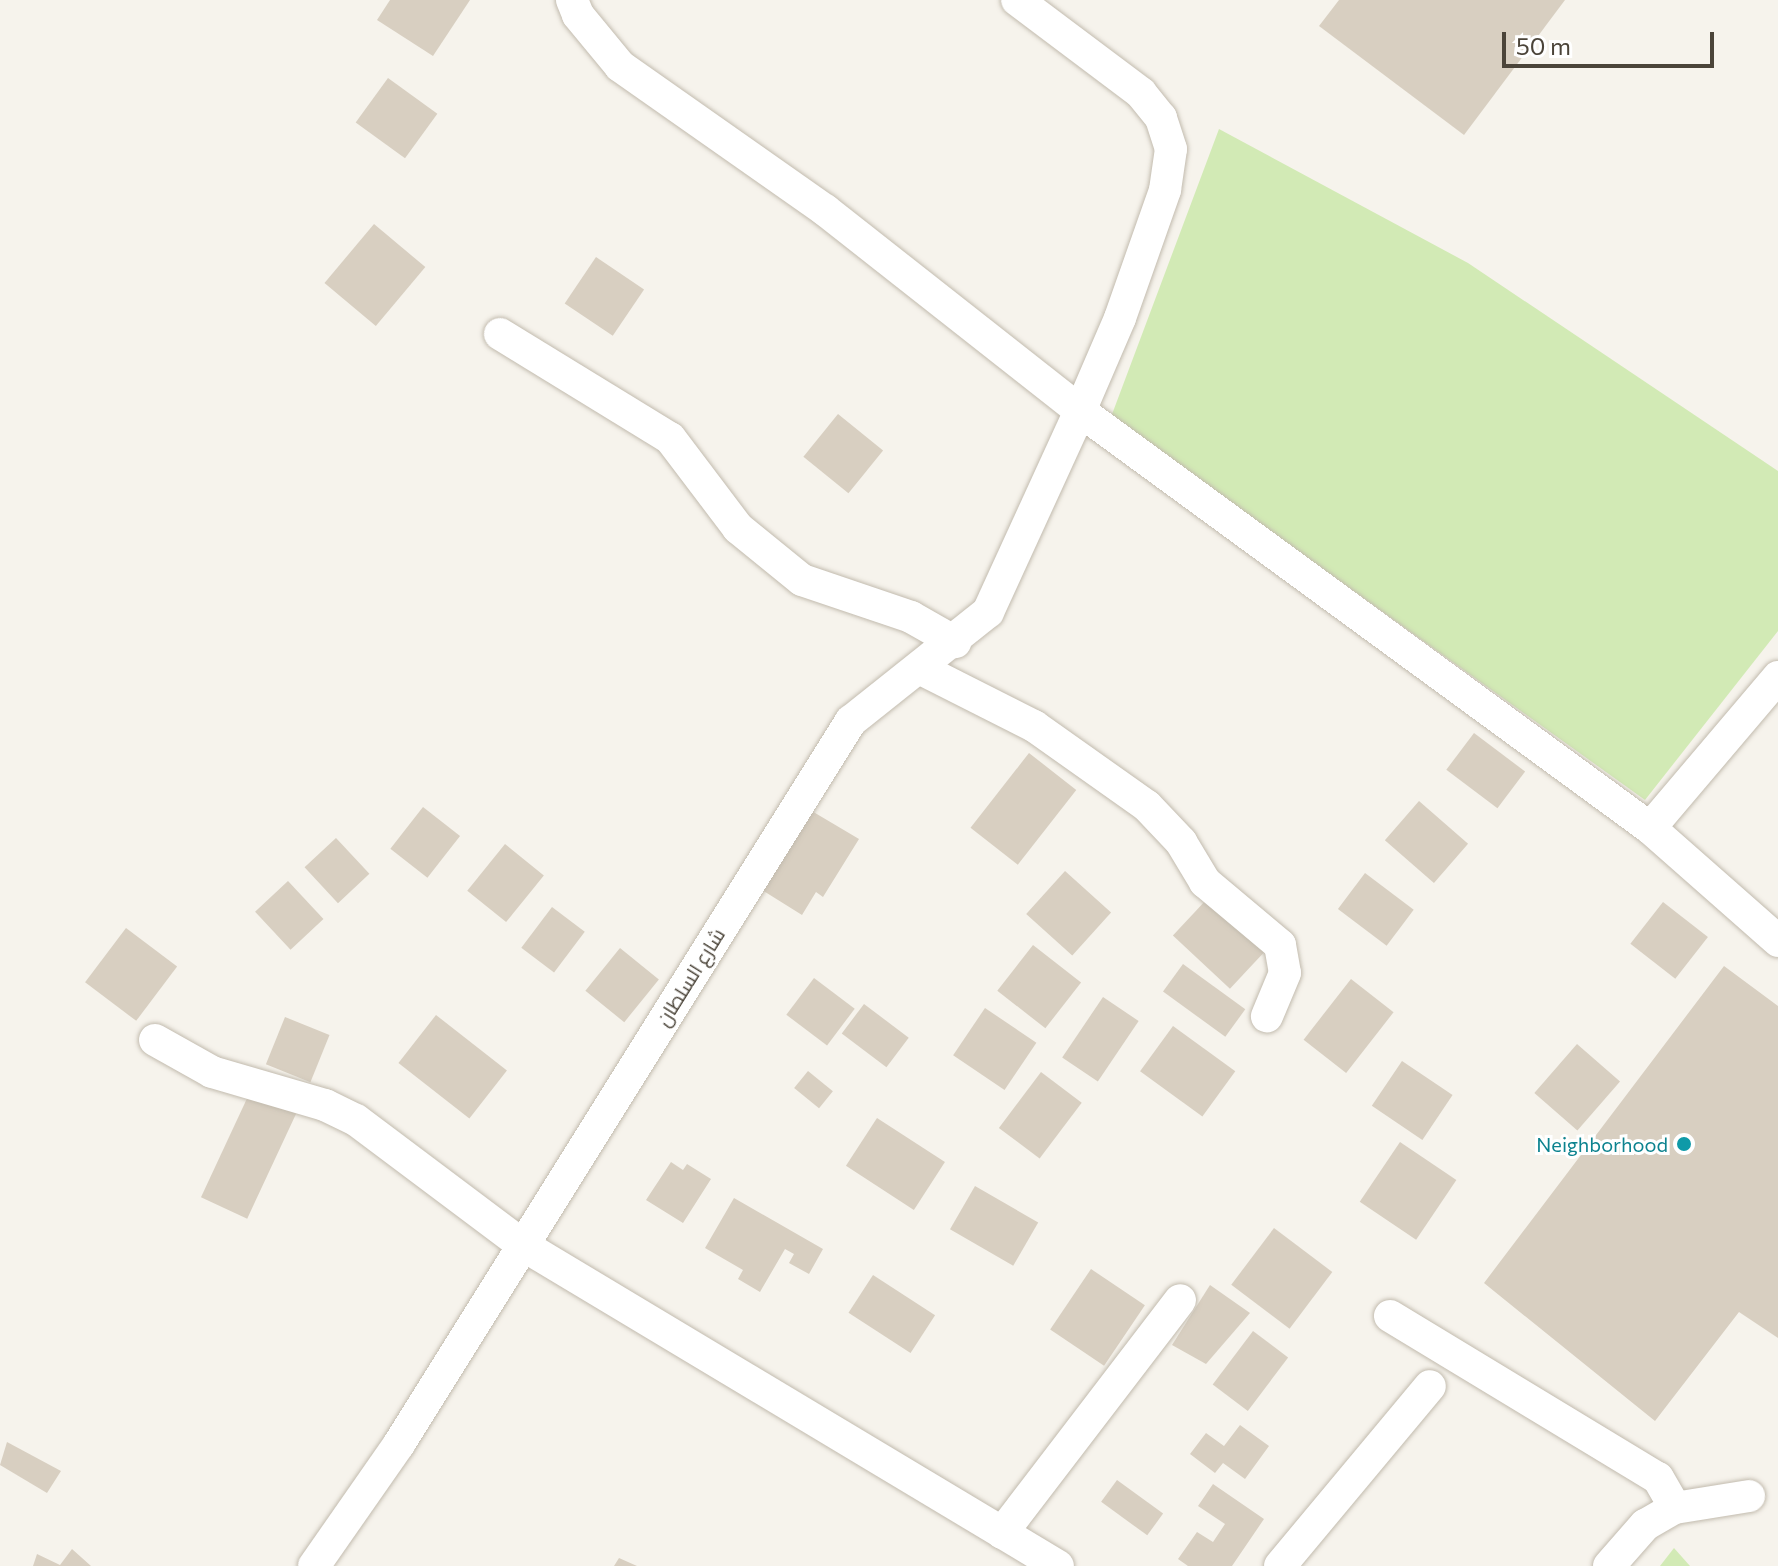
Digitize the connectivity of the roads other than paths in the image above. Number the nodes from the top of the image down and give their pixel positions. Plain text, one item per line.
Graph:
1 (572, 0) edge
2 (1017, 0) edge
3 (500, 334) dead end
4 (1080, 411) junction
5 (955, 642) junction
6 (921, 669) junction
7 (1778, 677) edge
8 (1650, 828) junction
9 (1778, 941) edge
10 (1267, 1016) dead end
11 (155, 1040) dead end
12 (521, 1244) junction
13 (1180, 1300) dead end
14 (1390, 1316) dead end
15 (1430, 1386) dead end
16 (1749, 1496) dead end
17 (1675, 1508) junction
18 (1002, 1533) junction
19 (314, 1566) edge
20 (1058, 1566) edge
21 (1280, 1566) edge
22 (1609, 1566) edge

1 - 4 street
2 - 4 street, شارع السلطان
3 - 5 street
4 - 5 street, شارع السلطان
4 - 8 street
5 - 6 street, شارع السلطان
6 - 10 street
6 - 12 street, شارع السلطان
7 - 8 street
8 - 9 street
11 - 12 street
12 - 18 street
12 - 19 street, شارع السلطان
13 - 18 street
14 - 17 street
15 - 21 street
16 - 17 street
17 - 22 street
18 - 20 street

